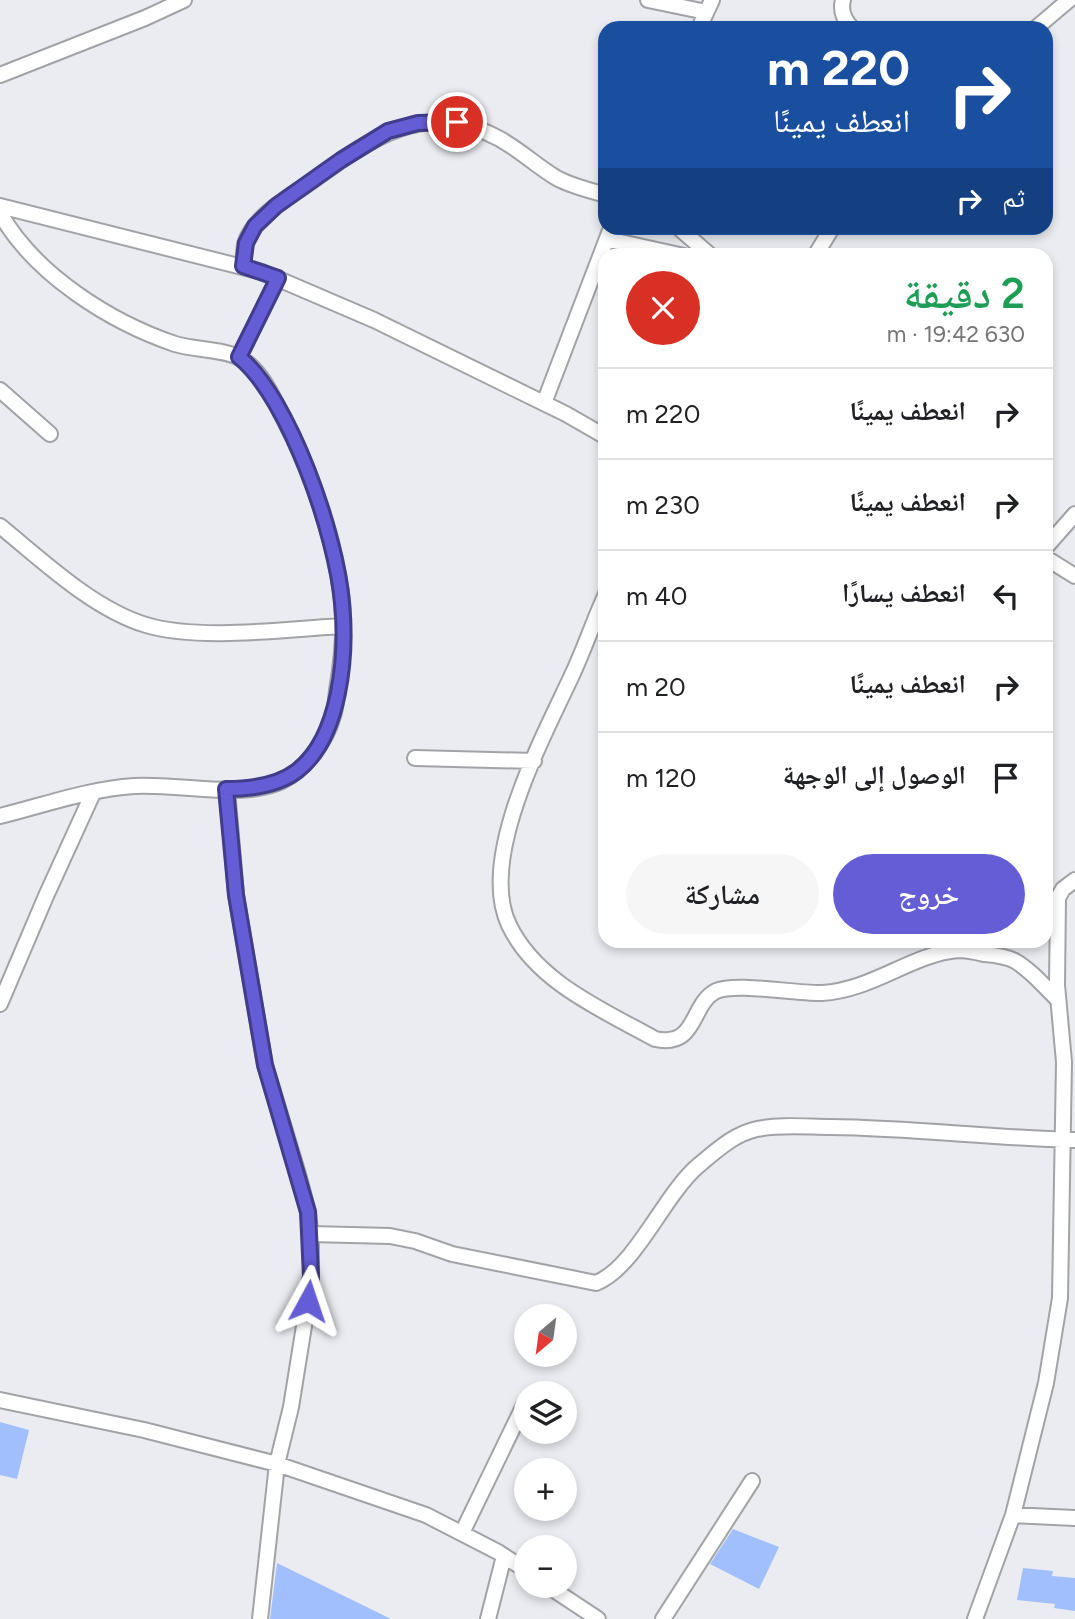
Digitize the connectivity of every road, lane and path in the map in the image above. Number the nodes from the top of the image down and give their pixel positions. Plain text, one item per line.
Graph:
1 (184, 0) edge
2 (648, 0) edge
3 (843, 0) edge
4 (1066, 1) edge
5 (709, 6) edge
6 (845, 21) edge
7 (1044, 21) edge
8 (0, 75) edge
9 (598, 192) edge
10 (0, 206) edge
11 (0, 213) edge
12 (616, 235) edge
13 (687, 235) edge
14 (658, 248) edge
15 (703, 248) edge
16 (598, 262) edge
17 (243, 266) junction
18 (278, 278) junction
19 (239, 357) junction
20 (0, 390) edge
21 (544, 403) junction
22 (598, 433) edge
23 (50, 434) dead end
24 (1075, 514) edge
25 (0, 526) edge
26 (1053, 539) edge
27 (1053, 562) edge
28 (1075, 576) edge
29 (598, 613) edge
30 (343, 626) junction
31 (415, 758) dead end
32 (534, 761) junction
33 (226, 789) junction
34 (93, 793) junction
35 (0, 816) edge
36 (1075, 880) edge
37 (1058, 1000) junction
38 (0, 1004) edge
39 (1070, 1140) edge
40 (311, 1234) junction
41 (0, 1400) edge
42 (514, 1426) edge
43 (277, 1464) junction
44 (752, 1480) dead end
45 (1013, 1515) junction
46 (1075, 1518) edge
47 (462, 1533) junction
48 (504, 1556) junction
49 (514, 1563) edge
50 (566, 1598) edge
51 (976, 1618) edge
52 (260, 1619) edge
53 (488, 1619) edge
54 (598, 1619) edge
55 (663, 1619) edge

1 - 8 street
2 - 5 street
3 - 6 street
4 - 7 street
9 - 17 street
10 - 17 street
11 - 19 street
12 - 14 street
13 - 15 street
16 - 21 street
17 - 18 street
18 - 19 street
18 - 21 street
19 - 30 street
20 - 23 street
21 - 22 street
24 - 26 street
25 - 30 street
27 - 28 street
29 - 32 street
30 - 33 street
31 - 32 street
32 - 37 street
33 - 34 street
33 - 40 street
34 - 35 street
34 - 38 street
36 - 37 street
37 - 39 street
39 - 40 street
39 - 45 street
40 - 43 street
41 - 43 street
42 - 47 street
43 - 47 street
43 - 52 street
44 - 55 street
45 - 46 street
45 - 51 street
47 - 48 street
48 - 49 street
48 - 53 street
50 - 54 street

